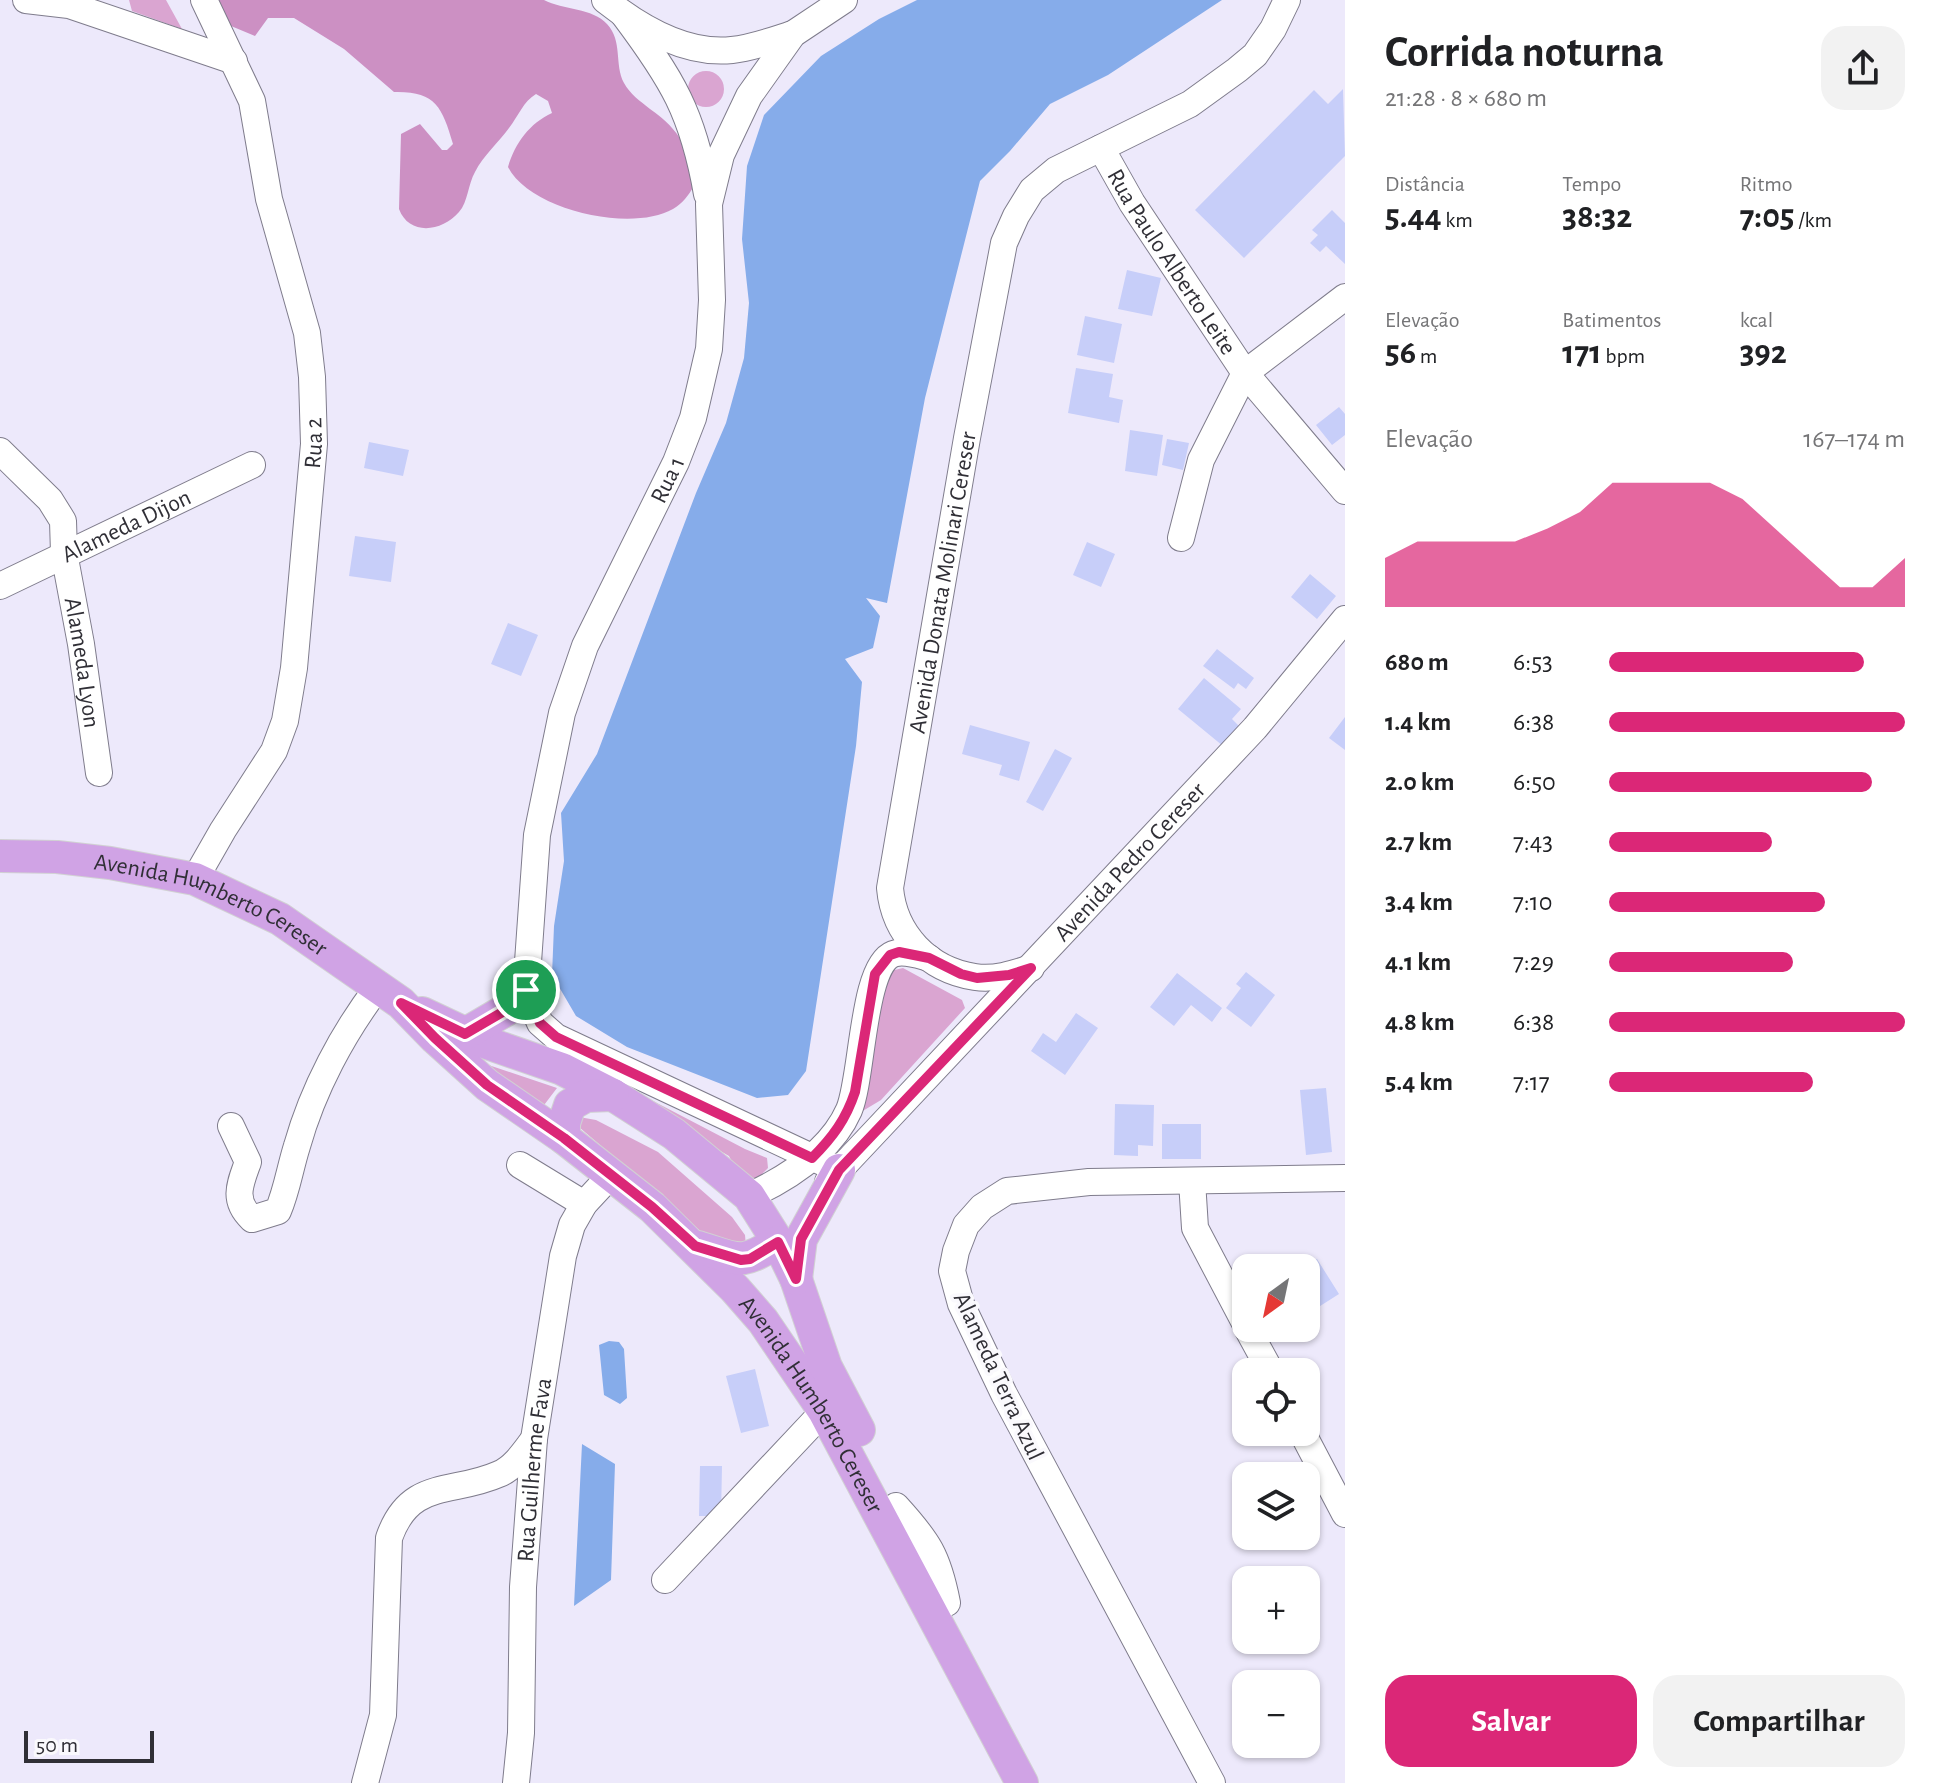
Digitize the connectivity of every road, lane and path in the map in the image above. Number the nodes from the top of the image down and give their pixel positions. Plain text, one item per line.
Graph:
1 (26, 0) edge
2 (203, 0) edge
3 (844, 0) edge
4 (1287, 0) edge
5 (74, 2) edge
6 (614, 7) edge
7 (793, 34) junction
8 (167, 38) junction
9 (234, 61) junction
10 (1101, 148) junction
11 (709, 204) junction
12 (1345, 297) edge
13 (1245, 373) junction
14 (0, 451) edge
15 (252, 465) dead end
16 (1345, 491) edge
17 (1181, 538) dead end
18 (64, 553) junction
19 (0, 586) edge
20 (1345, 619) edge
21 (99, 773) dead end
22 (0, 856) edge
23 (195, 879) junction
24 (929, 958) junction
25 (1031, 968) junction
26 (977, 978) junction
27 (526, 990) junction
28 (390, 995) junction
29 (980, 1023) junction
30 (465, 1034) junction
31 (613, 1095) junction
32 (231, 1126) dead end
33 (564, 1138) junction
34 (825, 1164) junction
35 (520, 1165) dead end
36 (611, 1175) junction
37 (1345, 1178) edge
38 (1192, 1181) junction
39 (749, 1196) junction
40 (584, 1204) junction
41 (778, 1242) junction
42 (695, 1246) junction
43 (796, 1279) junction
44 (1232, 1298) edge
45 (824, 1411) junction
46 (534, 1439) junction
47 (1309, 1446) edge
48 (1345, 1514) edge
49 (665, 1580) dead end
50 (365, 1783) edge
51 (516, 1783) edge
52 (1022, 1783) edge
53 (1046, 1783) edge
54 (1212, 1783) edge

1 - 5 street
2 - 8 street
2 - 9 street, Rua 2
3 - 7 street, Rua 1
4 - 10 street, Avenida Donata Molinari Cereser
5 - 8 street
6 - 7 street
6 - 11 street
7 - 11 street, Rua 1
8 - 9 street
9 - 23 street, Rua 2
10 - 13 street, Rua Paulo Alberto Leite
10 - 24 street, Avenida Donata Molinari Cereser
11 - 27 street, Rua 1
12 - 13 street
13 - 16 street, Rua Paulo Alberto Leite
13 - 17 street
14 - 18 street, Alameda Lyon
15 - 18 street, Alameda Dijon
18 - 19 street, Alameda Dijon
18 - 21 street, Alameda Lyon
20 - 25 street, Avenida Pedro Cereser
22 - 23 main road, Avenida Humberto Cereser
23 - 28 main road, Avenida Humberto Cereser
24 - 26 street
24 - 34 street
25 - 26 street
25 - 29 street, Avenida Pedro Cereser
26 - 29 street
27 - 30 main road
27 - 34 street
28 - 30 main road, Avenida Humberto Cereser
28 - 32 street
28 - 33 main road, Avenida Humberto Cereser
29 - 34 street, Avenida Pedro Cereser
30 - 31 main road, Avenida Humberto Cereser
31 - 33 main road
31 - 39 main road, Avenida Humberto Cereser
33 - 36 main road, Avenida Humberto Cereser
34 - 39 street
34 - 41 street, Avenida Pedro Cereser
34 - 43 main road
35 - 40 street
36 - 40 street, Rua Guilherme Fava
36 - 42 main road, Avenida Humberto Cereser
37 - 38 street, Alameda Terra Azul
38 - 44 street
38 - 54 street, Alameda Terra Azul
39 - 41 main road, Avenida Humberto Cereser
40 - 46 street, Rua Guilherme Fava
41 - 42 main road
41 - 43 main road, Avenida Humberto Cereser
42 - 45 main road, Avenida Humberto Cereser
43 - 53 main road, Avenida Humberto Cereser
45 - 49 street
45 - 52 main road, Avenida Humberto Cereser
46 - 50 street
46 - 51 street, Rua Guilherme Fava
47 - 48 street

